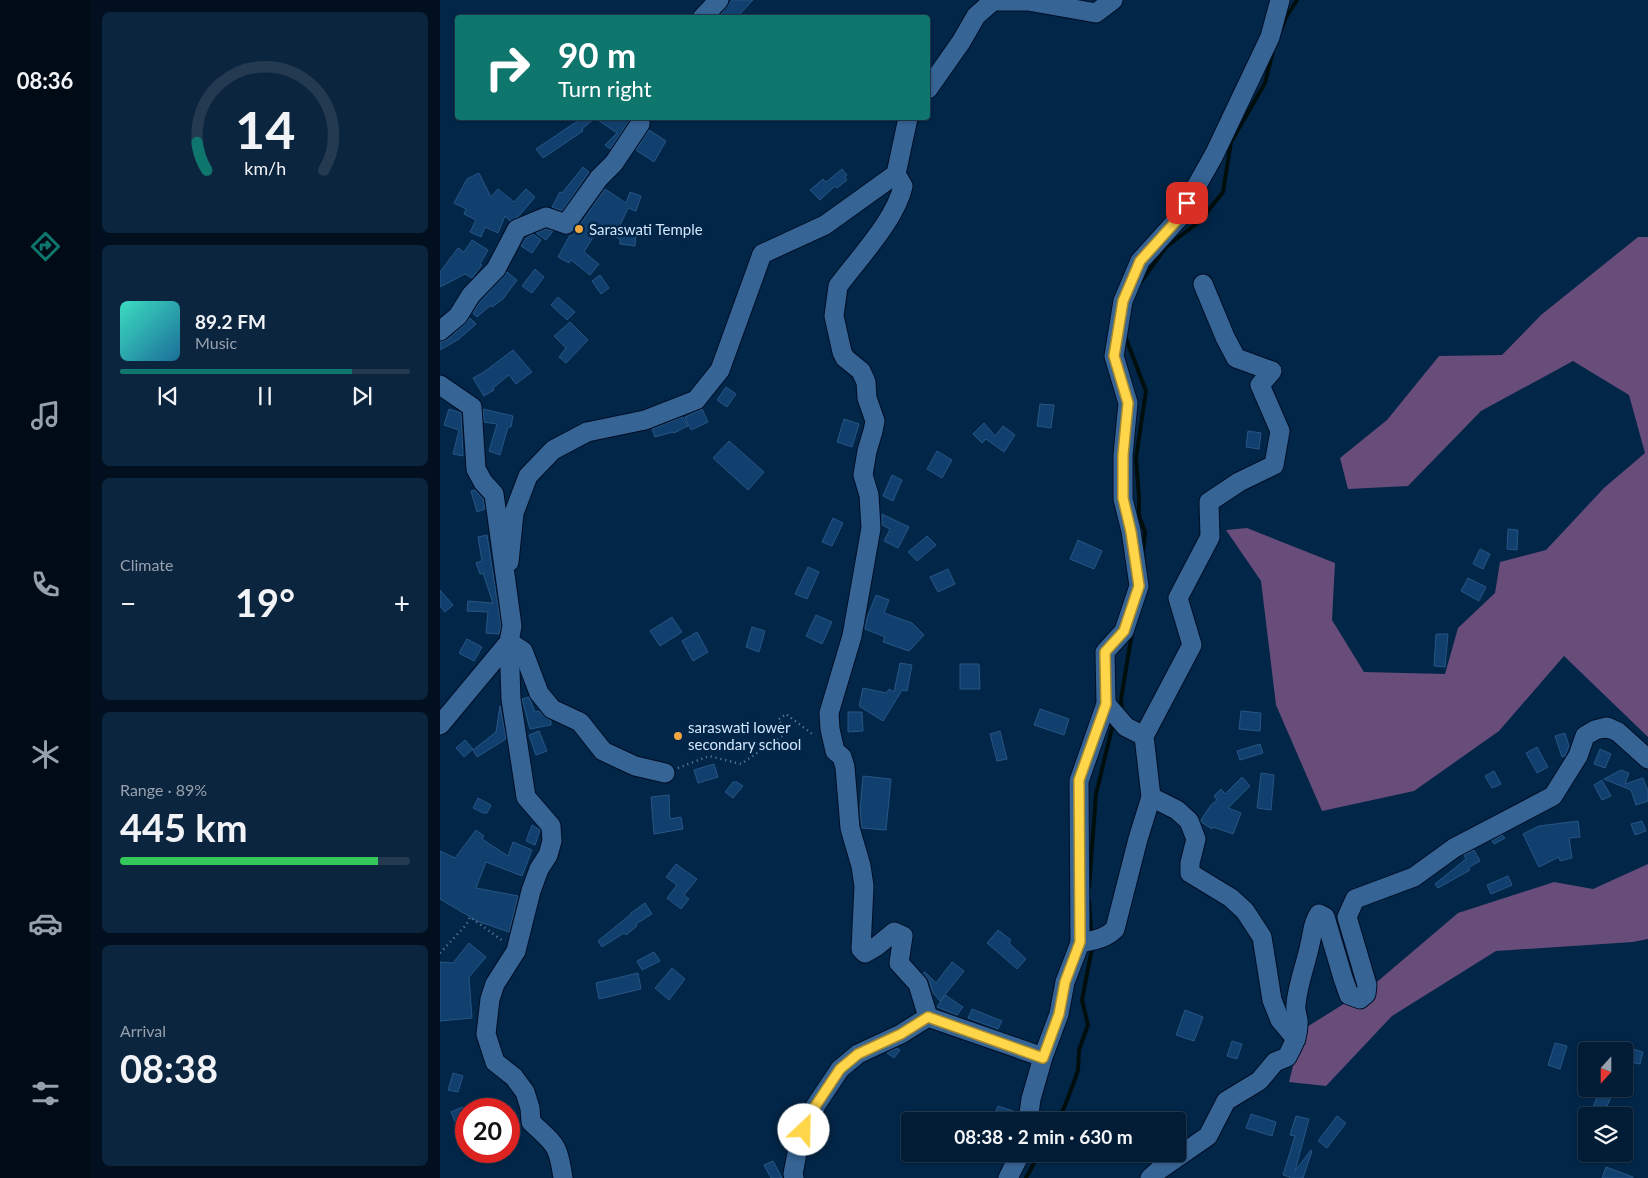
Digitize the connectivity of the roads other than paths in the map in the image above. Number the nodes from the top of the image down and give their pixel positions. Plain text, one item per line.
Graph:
1 (719, 0) edge
2 (1113, 0) edge
3 (1280, 0) edge
4 (705, 15) edge
5 (930, 86) edge
6 (640, 120) edge
7 (908, 120) edge
8 (896, 174) junction
9 (1203, 284) dead end
10 (440, 331) edge
11 (440, 385) edge
12 (505, 588) junction
13 (509, 642) junction
14 (1106, 704) junction
15 (440, 725) edge
16 (1144, 736) junction
17 (1648, 759) edge
18 (665, 773) road end
19 (1151, 797) junction
20 (1080, 942) junction
21 (928, 1017) junction
22 (1296, 1039) junction
23 (1043, 1058) junction
24 (1029, 1112) edge
25 (1016, 1162) edge
26 (563, 1178) edge
27 (794, 1178) edge
28 (1008, 1178) edge
29 (1150, 1178) edge

1 - 4 street
2 - 5 street
3 - 14 street
6 - 10 street
7 - 8 street
8 - 12 street
8 - 21 street
9 - 16 street
11 - 12 street
12 - 13 street
13 - 15 street
13 - 18 street
13 - 26 street
14 - 16 street
14 - 20 street
16 - 19 street
17 - 22 street
19 - 20 street
19 - 22 street
20 - 23 street
21 - 23 street
21 - 27 street
22 - 29 street
23 - 24 street
25 - 28 street

